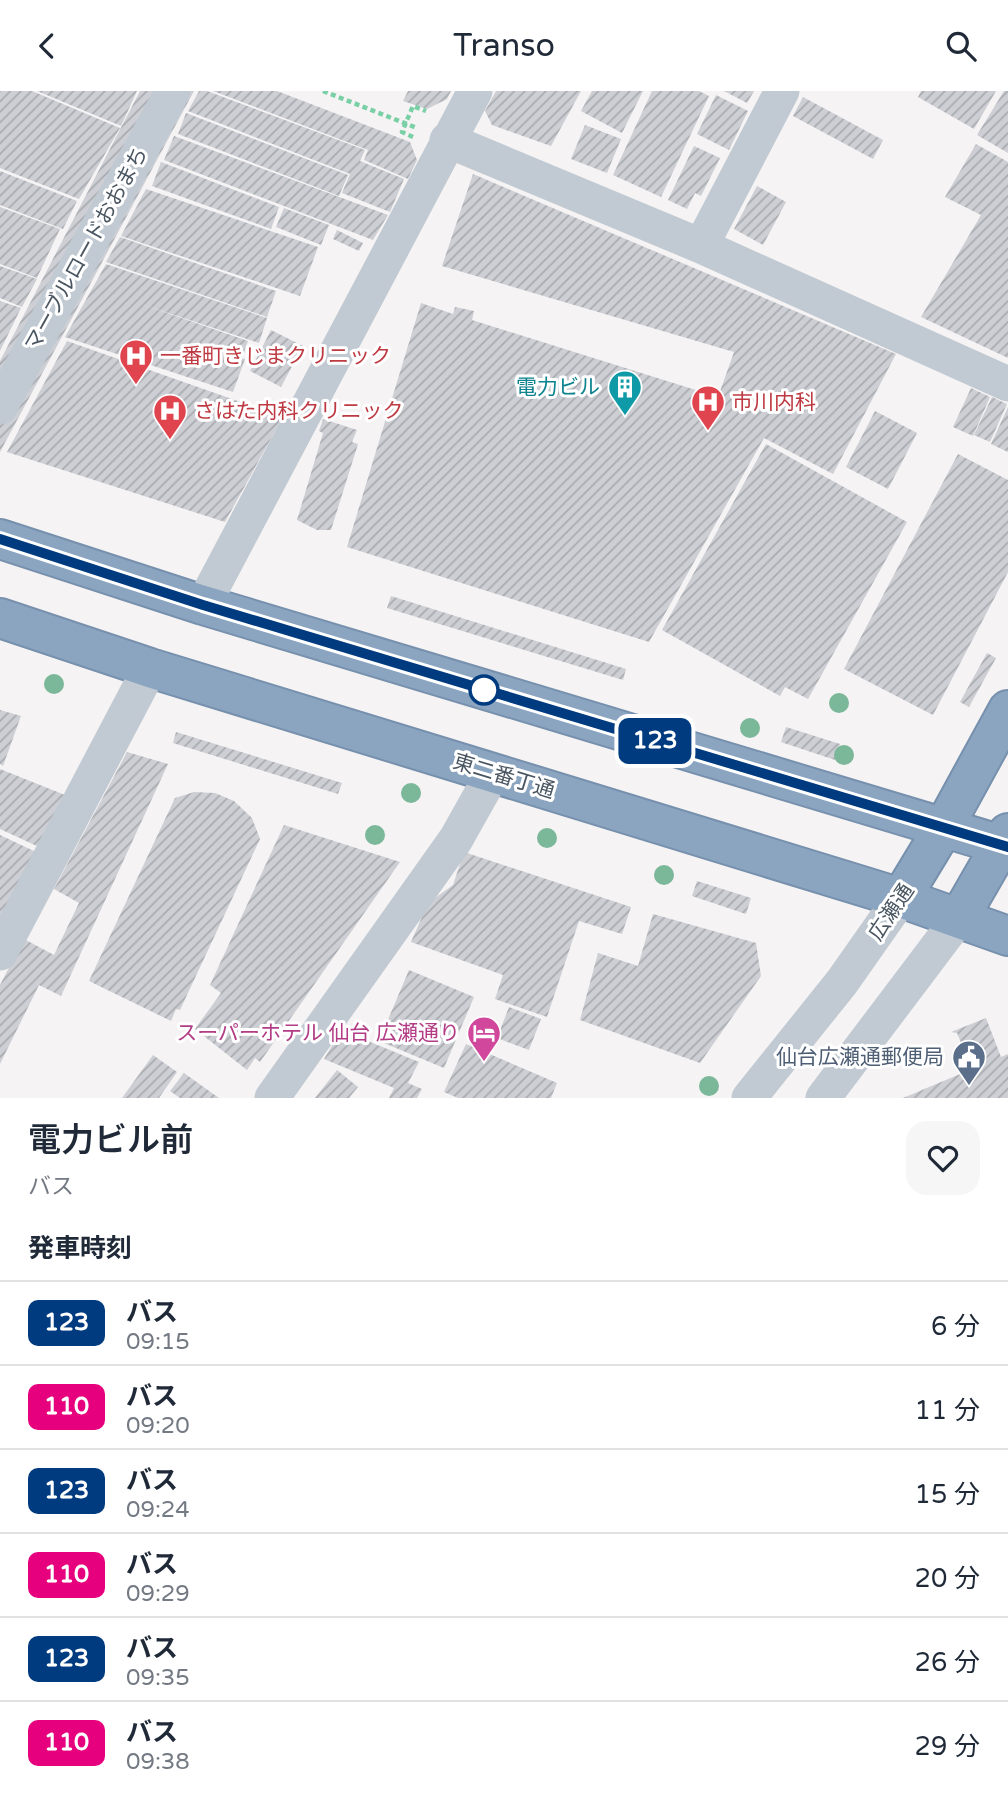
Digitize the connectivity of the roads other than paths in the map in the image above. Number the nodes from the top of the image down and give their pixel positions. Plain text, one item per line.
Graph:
1 (173, 91) edge
2 (475, 91) edge
3 (782, 91) edge
4 (439, 126) junction
5 (701, 246) junction
6 (1008, 384) edge
7 (0, 407) edge
8 (0, 539) edge
9 (203, 605) junction
10 (0, 618) edge
11 (150, 668) junction
12 (1008, 710) edge
13 (492, 773) junction
14 (944, 827) junction
15 (1006, 842) edge
16 (901, 898) junction
17 (959, 918) junction
18 (1008, 936) edge
19 (0, 953) edge
20 (272, 1098) edge
21 (750, 1098) edge
22 (823, 1098) edge

1 - 7 street, マーブルロードおおまち
2 - 4 street
3 - 5 street
4 - 5 street
4 - 9 street
5 - 6 street
8 - 9 highway
9 - 14 highway
10 - 11 highway, 東二番丁通
11 - 13 highway, 東二番丁通
11 - 19 street
12 - 14 highway, 広瀬通
13 - 16 highway, 東二番丁通
13 - 20 street
14 - 15 highway
14 - 16 highway, 広瀬通
15 - 17 highway
16 - 17 highway, 東二番丁通
16 - 21 street, 広瀬通
17 - 18 highway, 東二番丁通
17 - 22 street

